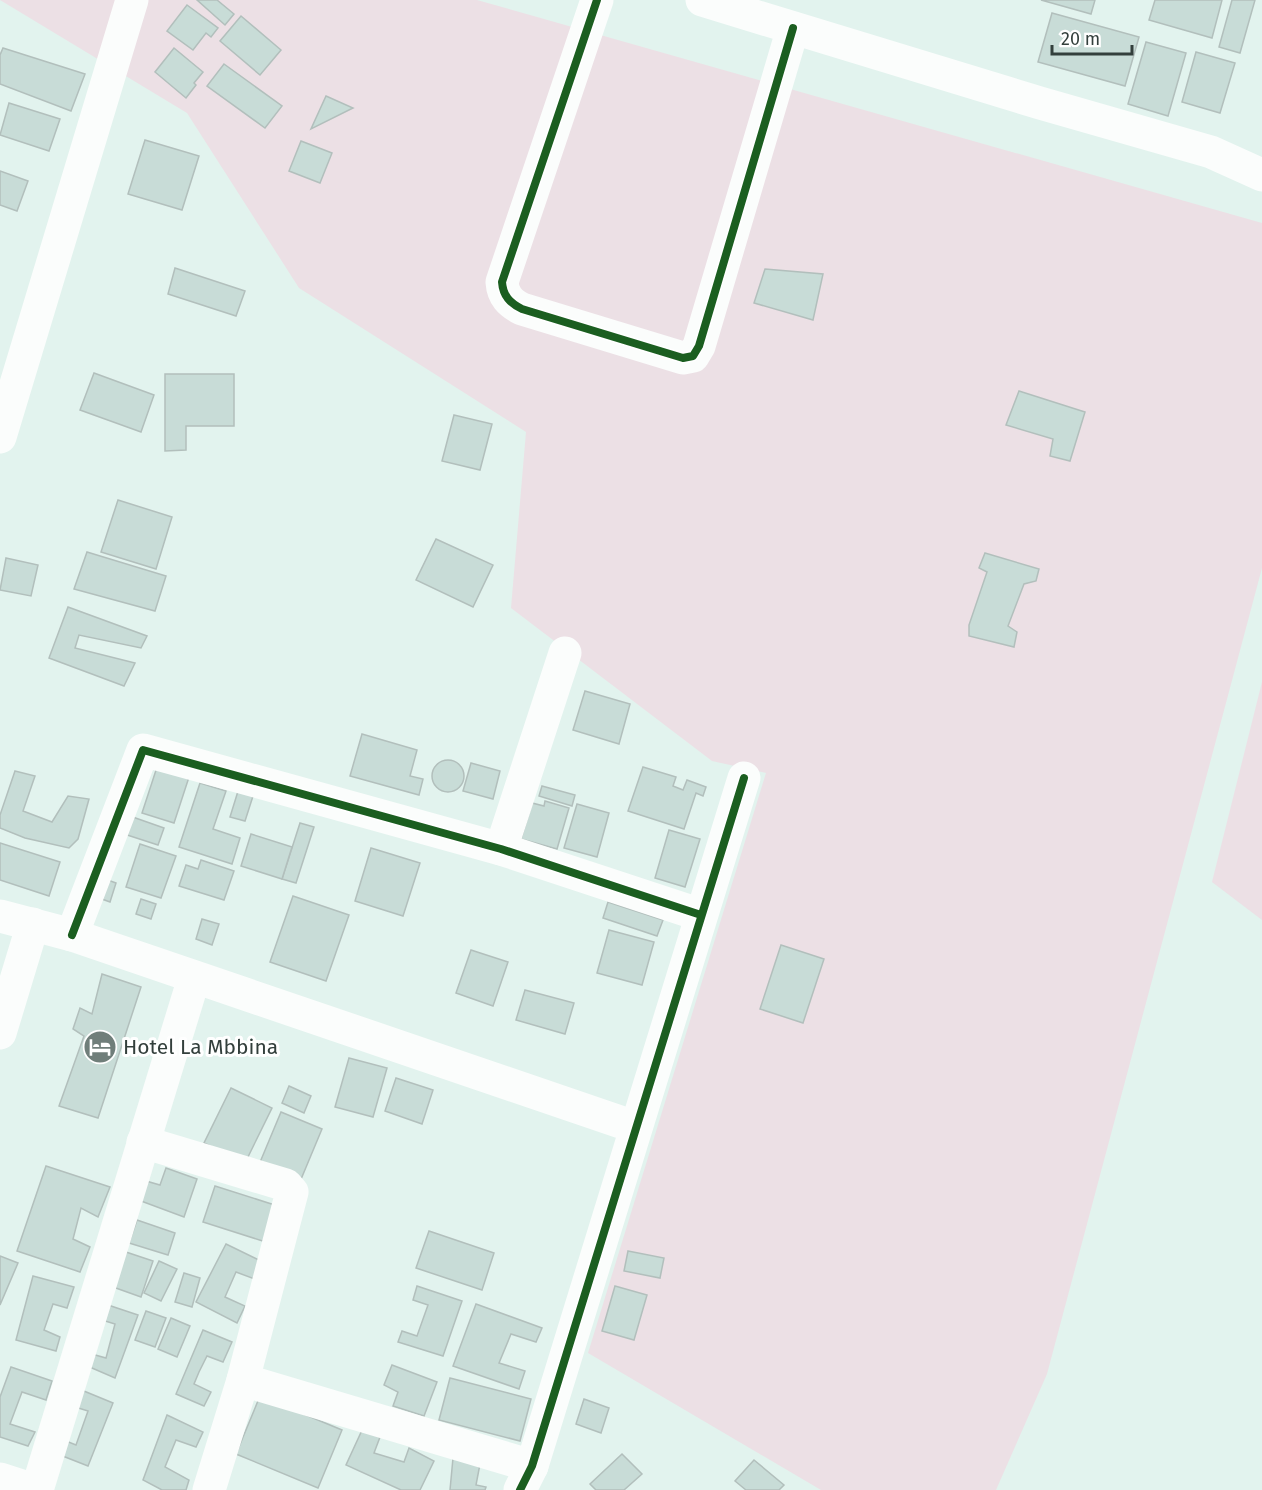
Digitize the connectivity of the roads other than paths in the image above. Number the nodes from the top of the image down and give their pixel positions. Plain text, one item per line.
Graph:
1 (132, 0) edge
2 (597, 0) edge
3 (702, 0) edge
4 (793, 28) junction
5 (1262, 175) edge
6 (0, 437) edge
7 (565, 653) dead end
8 (744, 778) dead end
9 (501, 849) junction
10 (701, 915) junction
11 (0, 916) edge
12 (33, 924) junction
13 (72, 935) junction
14 (194, 978) junction
15 (0, 1033) edge
16 (635, 1127) junction
17 (143, 1142) junction
18 (243, 1380) junction
19 (526, 1478) edge
20 (0, 1479) edge
21 (36, 1490) edge
22 (209, 1490) edge

1 - 6 street
2 - 4 street
3 - 4 street
4 - 5 street
7 - 9 street
8 - 10 street
9 - 10 street
9 - 13 street
10 - 16 street
11 - 12 street
12 - 13 street
12 - 15 street
13 - 14 street
14 - 16 street
14 - 17 street
16 - 19 street
17 - 18 street
17 - 21 street
18 - 19 street
18 - 22 street
20 - 21 street

